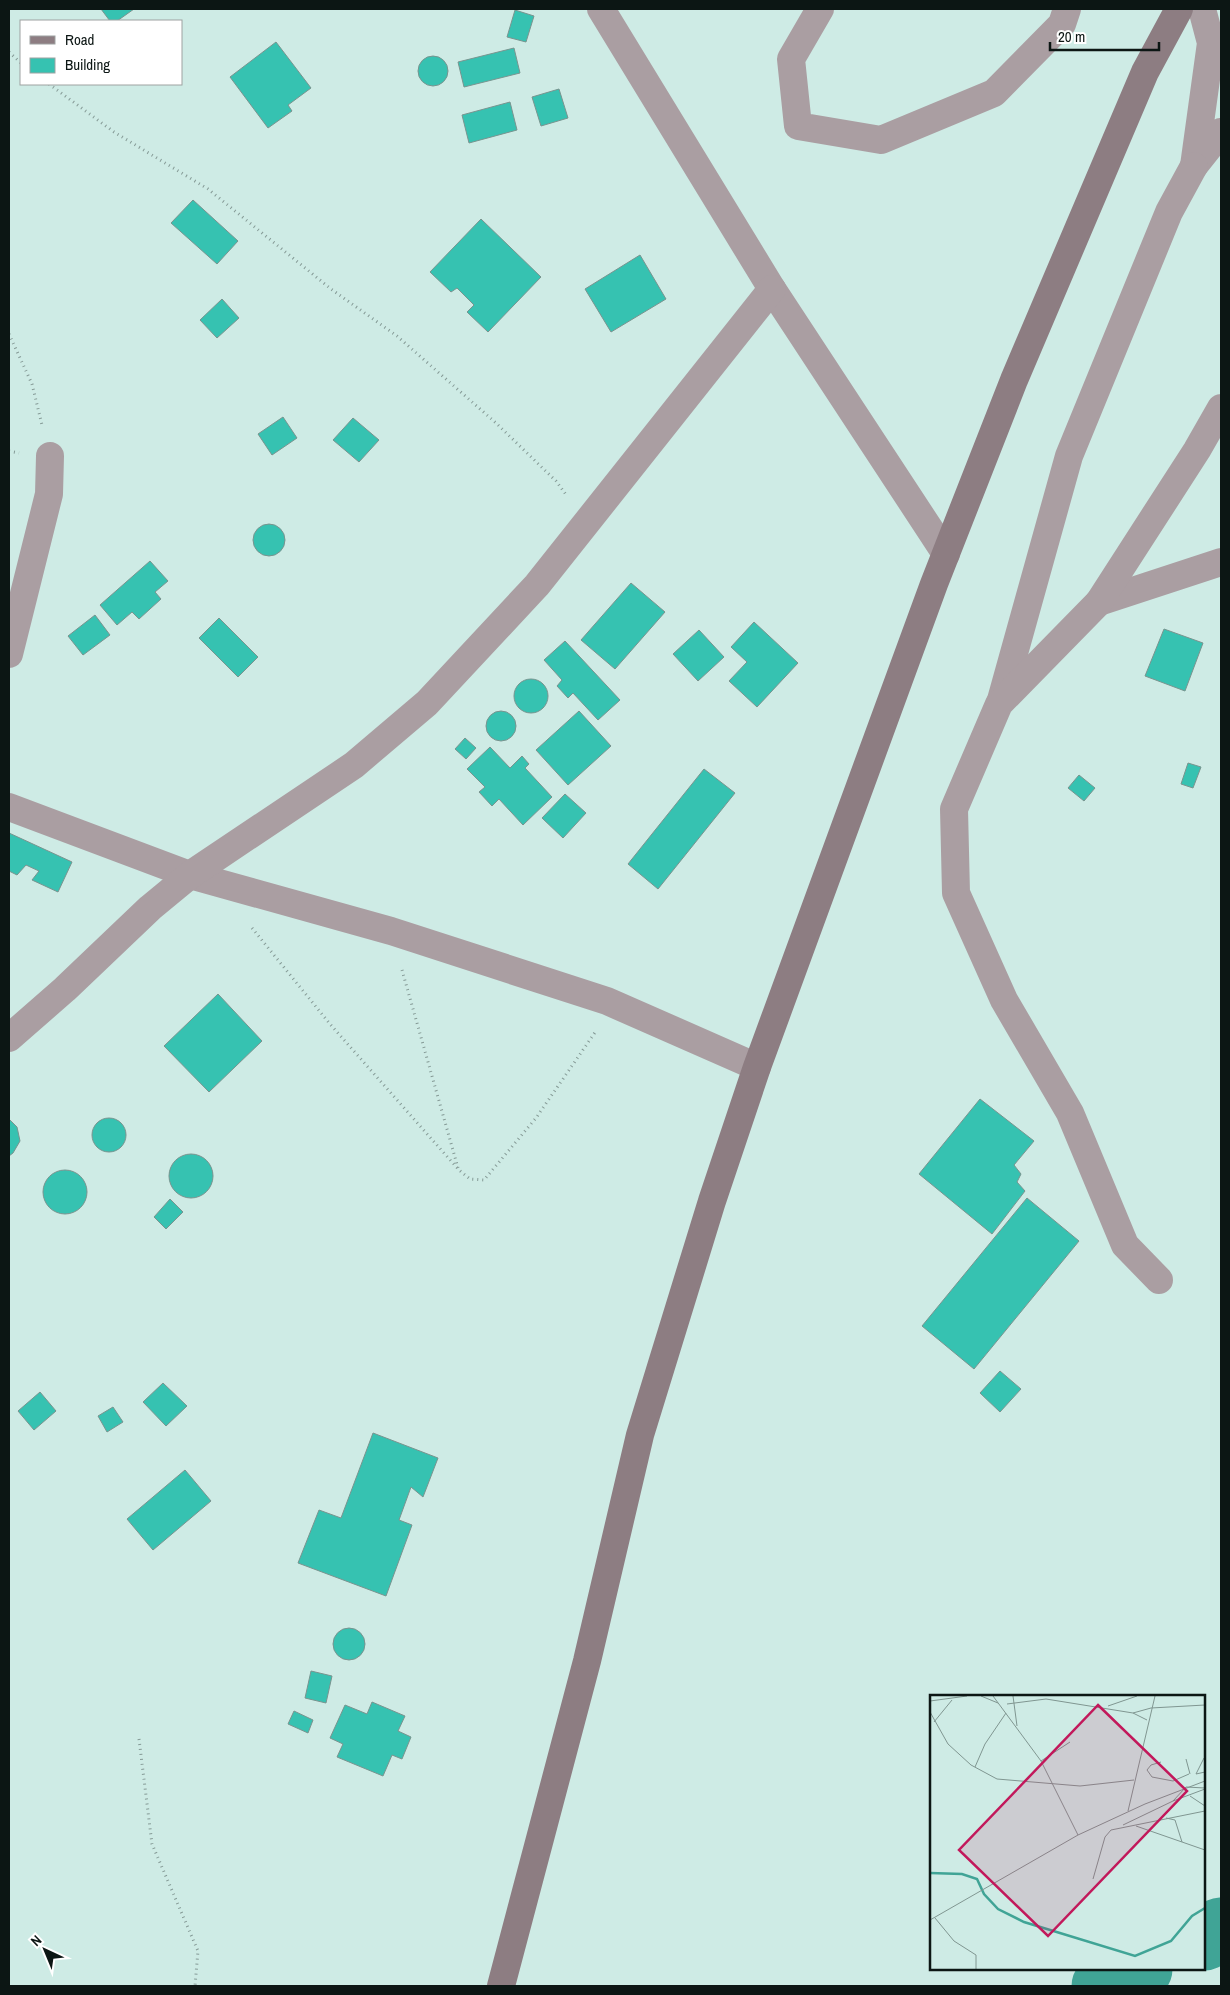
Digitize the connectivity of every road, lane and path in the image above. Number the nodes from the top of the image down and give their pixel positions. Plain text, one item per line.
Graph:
1 (601, 9) edge
2 (820, 9) edge
3 (1067, 9) edge
4 (1179, 9) edge
5 (1202, 9) edge
6 (9, 52) edge
7 (20, 62) edge
8 (50, 85) edge
9 (1221, 132) edge
10 (1194, 166) junction
11 (772, 289) junction
12 (9, 334) edge
13 (1221, 408) edge
14 (50, 456) joint
15 (586, 520) junction
16 (946, 554) junction
17 (1221, 562) edge
18 (1099, 602) junction
19 (9, 654) edge
20 (1000, 704) junction
21 (9, 807) edge
22 (190, 875) junction
23 (252, 927) dead end
24 (391, 931) junction
25 (607, 1001) junction
26 (9, 1038) edge
27 (757, 1068) junction
28 (458, 1170) junction
29 (1159, 1280) dead end
30 (139, 1739) dead end
31 (195, 1986) edge
32 (501, 1986) edge

1 - 11 street
2 - 3 street
4 - 16 street
5 - 10 street
6 - 7 path
8 - 15 path
9 - 10 street
10 - 20 street
11 - 15 street
11 - 16 street
12 - 14 path
13 - 18 street
14 - 19 street
15 - 22 street
16 - 27 street
17 - 18 street
18 - 20 street
20 - 29 street
21 - 22 street
22 - 24 street
22 - 26 street
23 - 28 path
24 - 25 street
24 - 28 path
25 - 27 street
25 - 28 path
27 - 32 street
30 - 31 path

